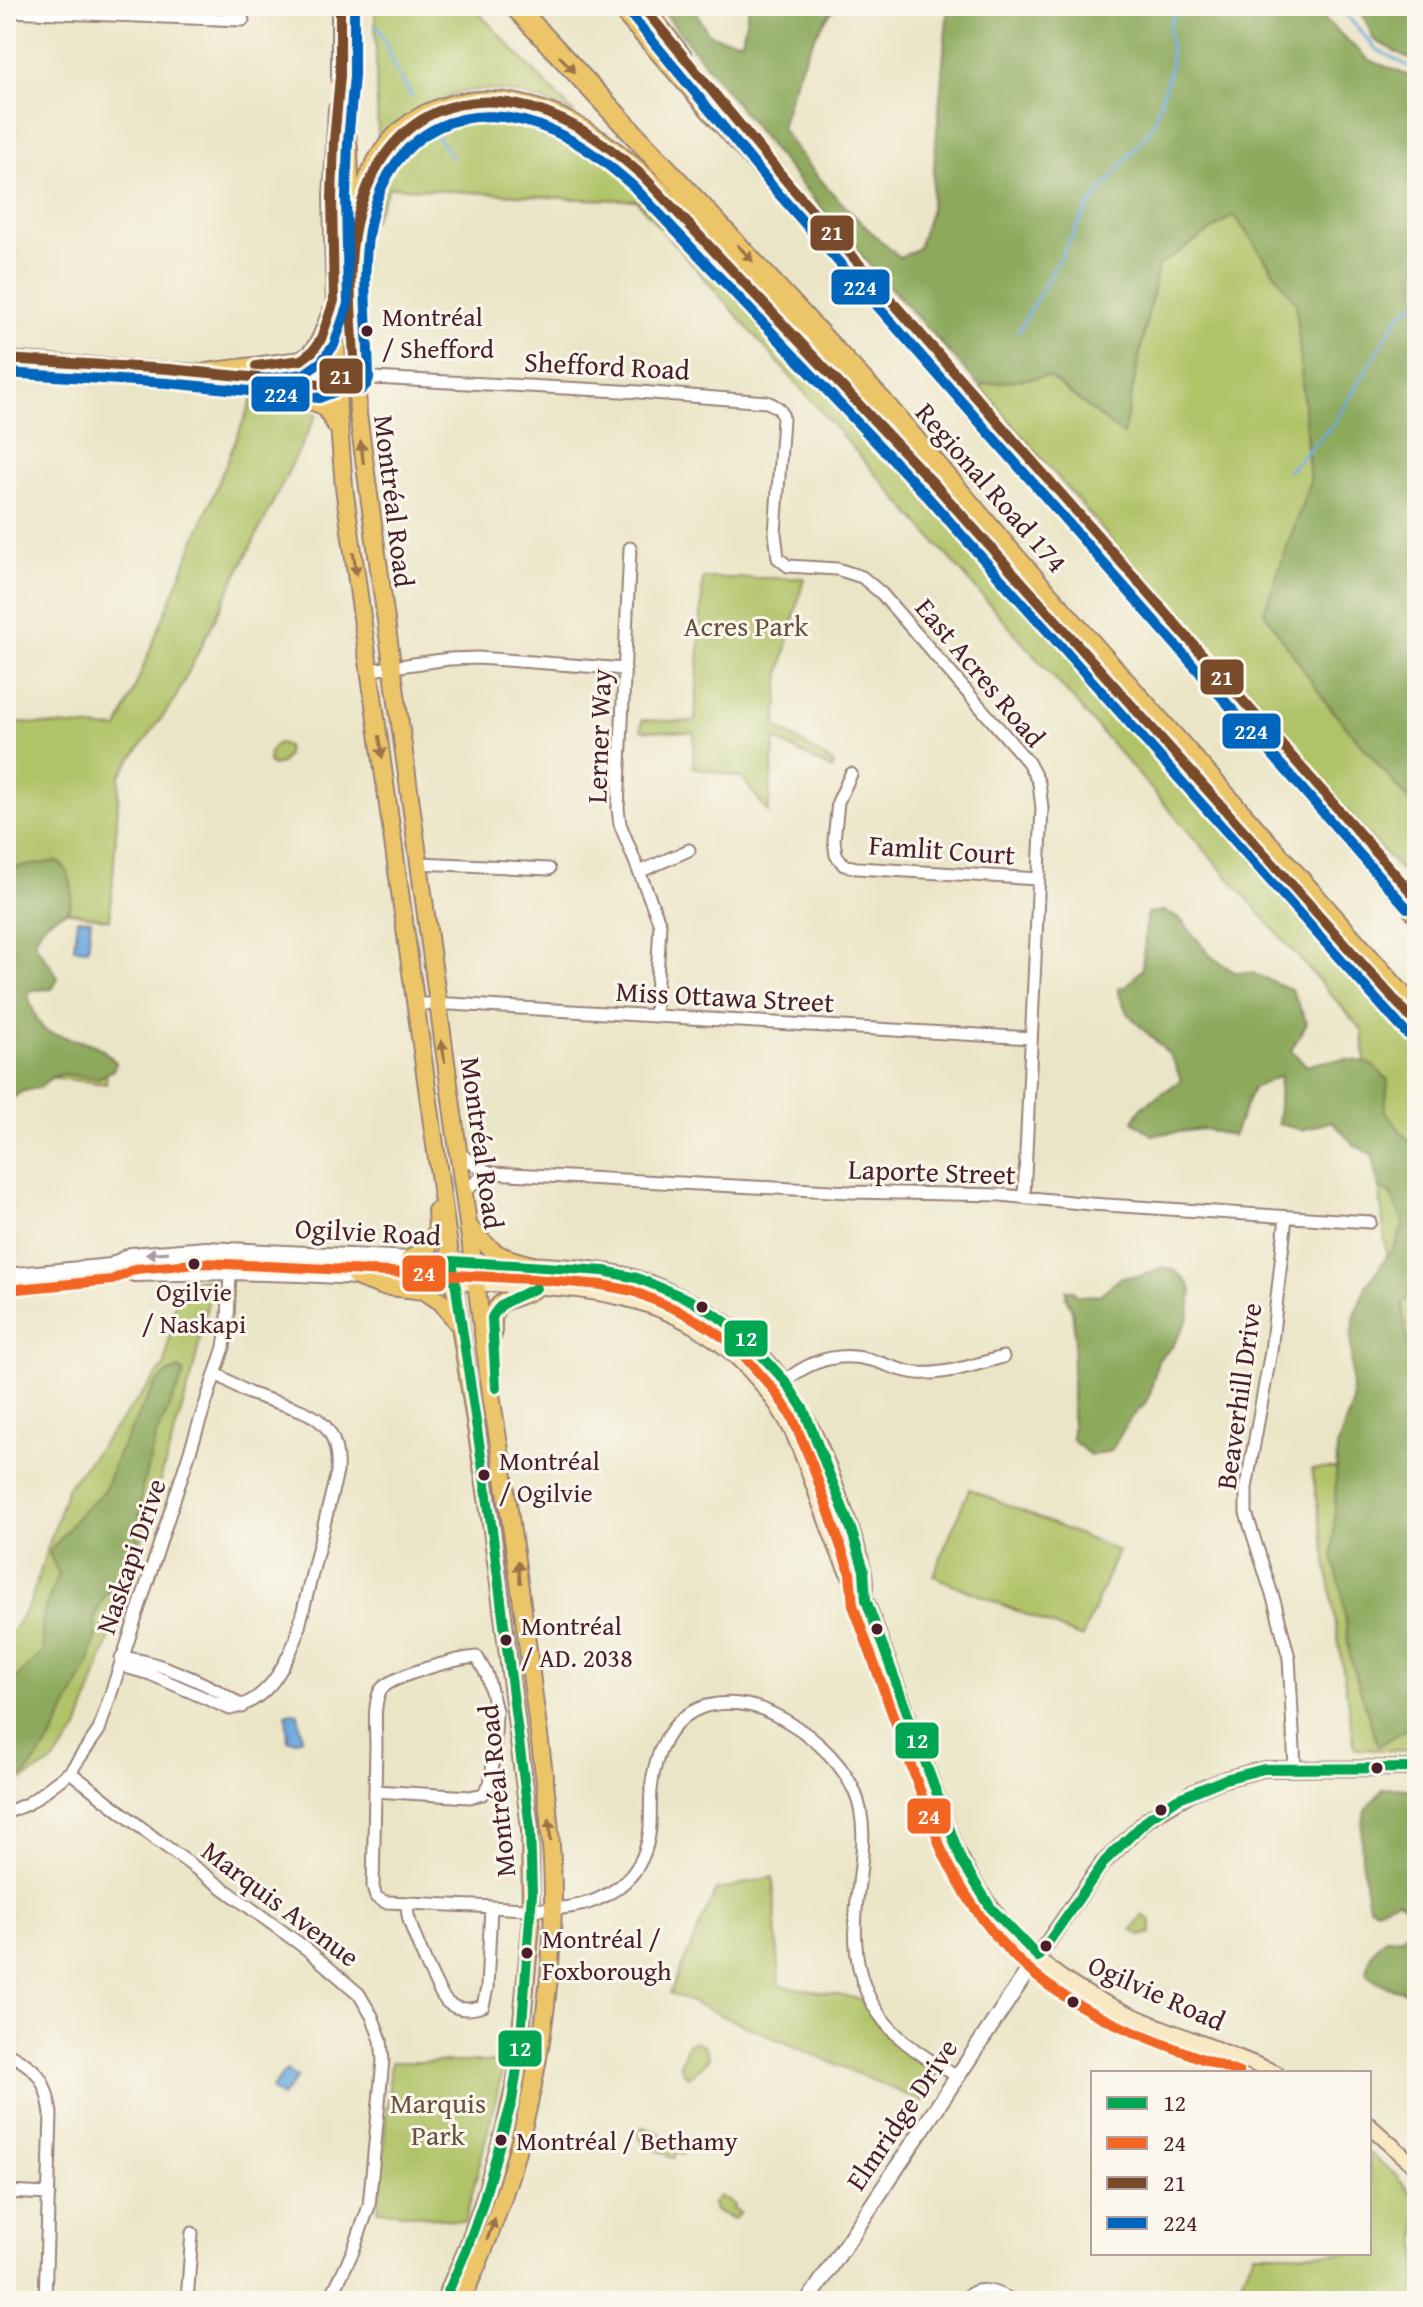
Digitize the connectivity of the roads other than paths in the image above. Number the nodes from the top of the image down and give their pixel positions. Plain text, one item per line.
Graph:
1 (340, 6) edge
2 (515, 6) edge
3 (620, 6) edge
4 (642, 6) edge
5 (6, 11) edge
6 (243, 20) dead end
7 (340, 76) junction
8 (782, 190) junction
9 (352, 249) junction
10 (334, 301) junction
11 (6, 359) edge
12 (206, 372) junction
13 (337, 376) junction
14 (355, 377) junction
15 (777, 406) joint
16 (339, 435) junction
17 (630, 548) dead end
18 (1009, 551) junction
19 (391, 666) junction
20 (625, 669) junction
21 (371, 670) junction
22 (851, 774) dead end
23 (689, 850) dead end
24 (419, 863) junction
25 (549, 869) dead end
26 (639, 872) junction
27 (1038, 879) junction
28 (1417, 913) edge
29 (416, 1004) junction
30 (437, 1004) junction
31 (1417, 1013) edge
32 (655, 1015) junction
33 (1031, 1038) junction
34 (459, 1153) junction
35 (437, 1154) junction
36 (492, 1173) junction
37 (464, 1192) junction
38 (1024, 1197) junction
39 (1286, 1217) junction
40 (1370, 1222) dead end
41 (469, 1227) junction
42 (206, 1249) junction
43 (259, 1252) junction
44 (409, 1259) junction
45 (452, 1261) junction
46 (474, 1262) junction
47 (533, 1265) junction
48 (111, 1266) junction
49 (230, 1272) junction
50 (6, 1276) edge
51 (356, 1277) junction
52 (454, 1282) junction
53 (477, 1284) junction
54 (536, 1288) junction
55 (460, 1326) junction
56 (1003, 1357) dead end
57 (216, 1374) junction
58 (785, 1381) junction
59 (493, 1408) junction
60 (513, 1529) junction
61 (492, 1530) junction
62 (866, 1600) junction
63 (121, 1658) junction
64 (1295, 1768) junction
65 (1417, 1768) edge
66 (70, 1772) junction
67 (375, 1791) junction
68 (6, 1813) edge
69 (408, 1903) junction
70 (491, 1907) junction
71 (531, 1908) junction
72 (553, 1908) junction
73 (1038, 1957) junction
74 (6, 2052) edge
75 (1271, 2071) edge
76 (958, 2076) junction
77 (1371, 2127) edge
78 (1417, 2168) edge
79 (6, 2192) edge
80 (49, 2194) junction
81 (192, 2233) dead end
82 (45, 2301) edge
83 (187, 2301) edge
84 (329, 2301) edge
85 (444, 2301) edge
86 (461, 2301) edge
87 (808, 2301) edge
88 (964, 2301) edge
89 (1013, 2301) edge

1 - 7 main road, Montréal Road
2 -> 18 highway, Regional Road 174
3 - 8 highway, Regional Road 174
4 - 8 highway
5 - 6 street
7 - 9 main road, Montréal Road
7 - 10 main road, Montréal Road
8 - 28 highway, Regional Road 174
9 - 14 main road, Montréal Road
9 - 18 highway
10 - 12 main road
10 - 13 main road, Montréal Road
11 - 12 street, Shefford Road
12 - 13 street, Shefford Road
12 - 16 main road
13 - 14 street, Shefford Road
13 - 16 main road, Montréal Road
14 - 15 street, Shefford Road
19 -> 14 main road, Montréal Road
15 - 27 street, East Acres Road
16 -> 21 main road, Montréal Road
17 - 20 street, Lerner Way
18 - 31 highway, Regional Road 174
19 - 20 street
19 - 21 street
19 - 24 main road, Montréal Road
20 - 26 street, Lerner Way
21 -> 29 main road, Montréal Road
22 - 27 street, Famlit Court
23 - 26 street
24 - 25 street
24 - 30 main road, Montréal Road
26 - 32 street, Lerner Way
27 - 33 street, East Acres Road
29 - 30 street, Miss Ottawa Street
29 - 35 main road, Montréal Road
30 - 32 street, Miss Ottawa Street
34 -> 30 main road, Montréal Road
32 - 33 street, Miss Ottawa Street
33 - 38 street, East Acres Road
34 - 36 street, Laporte Street
34 - 37 main road, Montréal Road
35 - 44 main road
35 - 45 main road, Montréal Road
36 - 37 street
36 - 38 street, Laporte Street
37 - 41 main road, Montréal Road
38 - 39 street, Laporte Street
39 - 40 street, Laporte Street
39 - 64 street, Beaverhill Drive
41 - 46 main road, Montréal Road
41 - 47 main road
42 - 43 street, Ogilvie Road
42 -> 48 street, Ogilvie Road
42 - 49 street
43 - 44 street, Ogilvie Road
43 - 49 street
44 - 45 street, Ogilvie Road
45 - 46 main road, Ogilvie Road
45 - 52 main road, Montréal Road
46 - 47 main road, Ogilvie Road
46 - 53 main road, Montréal Road
47 - 58 main road, Ogilvie Road
48 - 49 street, Ogilvie Road
48 - 50 street, Ogilvie Road
49 - 51 street, Ogilvie Road
49 - 57 street, Naskapi Drive
51 - 52 street, Ogilvie Road
51 - 55 main road
52 - 53 main road, Ogilvie Road
52 - 55 main road, Montréal Road
53 - 54 main road, Ogilvie Road
53 - 59 main road, Montréal Road
54 - 59 main road
54 - 62 main road, Ogilvie Road
55 - 61 main road, Montréal Road
56 - 58 street
57 - 63 street, Naskapi Drive
57 - 63 street
58 - 62 main road, Ogilvie Road
59 - 60 main road, Montréal Road
60 - 61 main road
72 -> 60 main road, Montréal Road
61 - 71 main road, Montréal Road
62 - 73 main road, Ogilvie Road
63 - 66 street, Naskapi Drive
64 - 65 street, Elmridge Drive
64 - 73 street, Elmridge Drive
66 - 68 street, Naskapi Drive
66 - 84 street, Marquis Avenue
67 - 67 street
67 - 69 street
69 - 70 street
69 - 70 street
70 - 71 street
71 - 72 street
71 - 85 main road, Montréal Road
72 - 76 street
86 -> 72 main road, Montréal Road
73 - 75 main road, Ogilvie Road
73 - 76 street, Elmridge Drive
74 - 80 street
76 - 87 street, Elmridge Drive
77 - 78 main road
79 - 80 street
80 - 82 street
81 - 83 street
88 - 89 street

